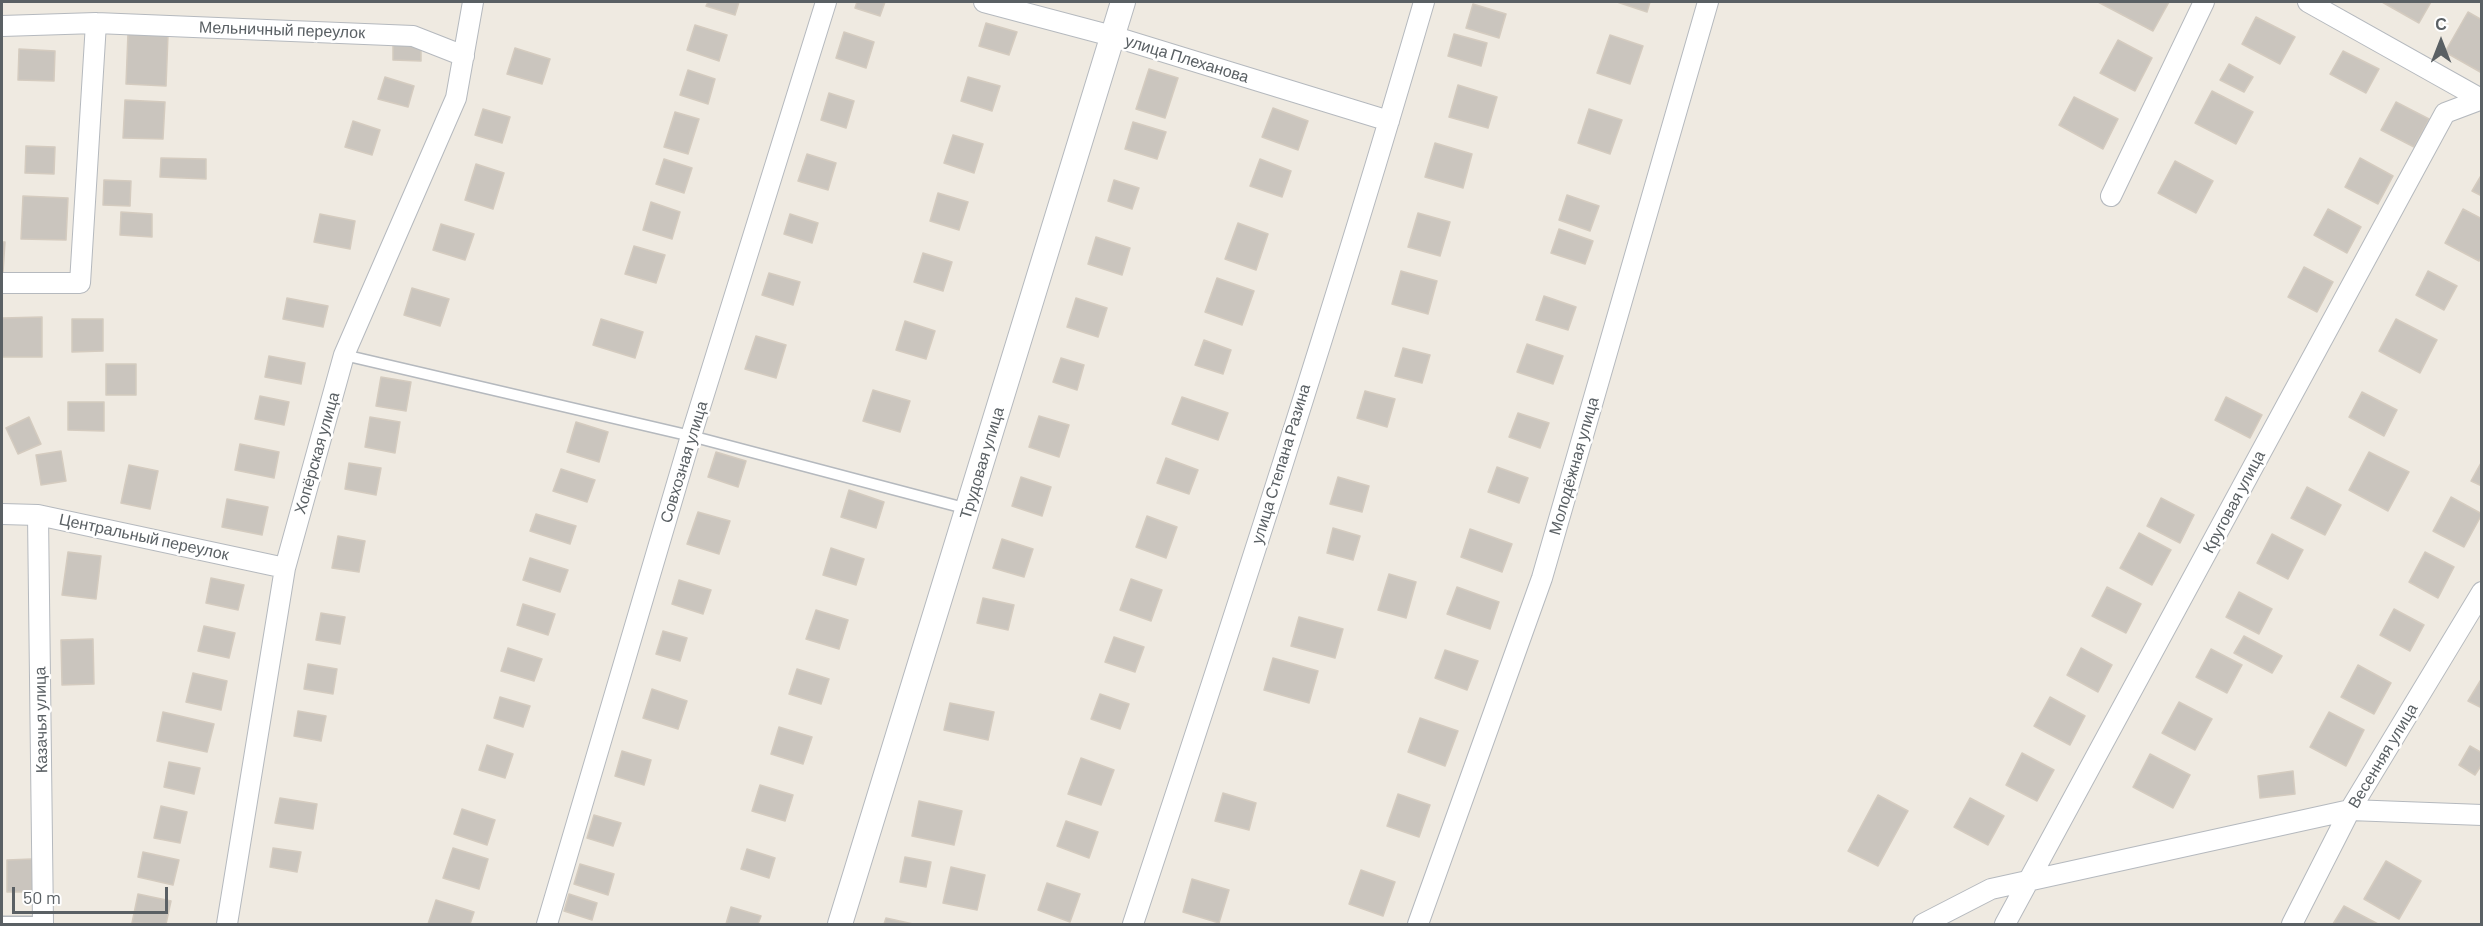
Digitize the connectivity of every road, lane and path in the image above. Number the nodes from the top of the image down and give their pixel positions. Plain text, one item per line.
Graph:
1 (473, 2) edge
2 (826, 2) edge
3 (984, 2) edge
4 (1123, 2) edge
5 (1424, 2) edge
6 (1708, 2) edge
7 (2204, 2) edge
8 (2308, 2) edge
9 (96, 22) junction
10 (2, 26) edge
11 (1112, 36) junction
12 (464, 56) junction
13 (2481, 99) edge
14 (1389, 120) junction
15 (2111, 196) dead end
16 (2, 283) edge
17 (344, 355) junction
18 (691, 436) junction
19 (968, 510) junction
20 (2, 514) edge
21 (38, 515) junction
22 (285, 568) junction
23 (2481, 592) edge
24 (2350, 810) junction
25 (2481, 815) edge
26 (2028, 882) junction
27 (2, 921) edge
28 (43, 923) edge
29 (227, 924) edge
30 (547, 924) edge
31 (840, 924) edge
32 (1133, 924) edge
33 (1418, 924) edge
34 (1923, 924) edge
35 (2005, 924) edge
36 (2292, 924) edge

1 - 12 street, Хопёрская улица
2 - 18 street, Совхозная улица
3 - 11 street, улица Плеханова
4 - 11 street, Трудовая улица
5 - 14 street, улица Степана Разина
6 - 33 street, Молодёжная улица
7 - 15 street
8 - 13 street, Круговая улица
9 - 10 street, Мельничный переулок
9 - 12 street, Мельничный переулок
9 - 16 street
11 - 14 street, улица Плеханова
11 - 19 street, Трудовая улица
12 - 17 street, Хопёрская улица
13 - 26 street, Круговая улица
14 - 32 street, улица Степана Разина
17 - 18 lane
17 - 22 street, Хопёрская улица
18 - 19 lane
18 - 30 street, Совхозная улица
19 - 31 street, Трудовая улица
20 - 21 street, Центральный переулок
21 - 22 street, Центральный переулок
21 - 28 street, Казачья улица
22 - 29 street, Хопёрская улица
23 - 24 street, Весенняя улица
24 - 25 street
24 - 26 street
24 - 36 street, Весенняя улица
26 - 34 street
26 - 35 street, Круговая улица
27 - 28 lane

